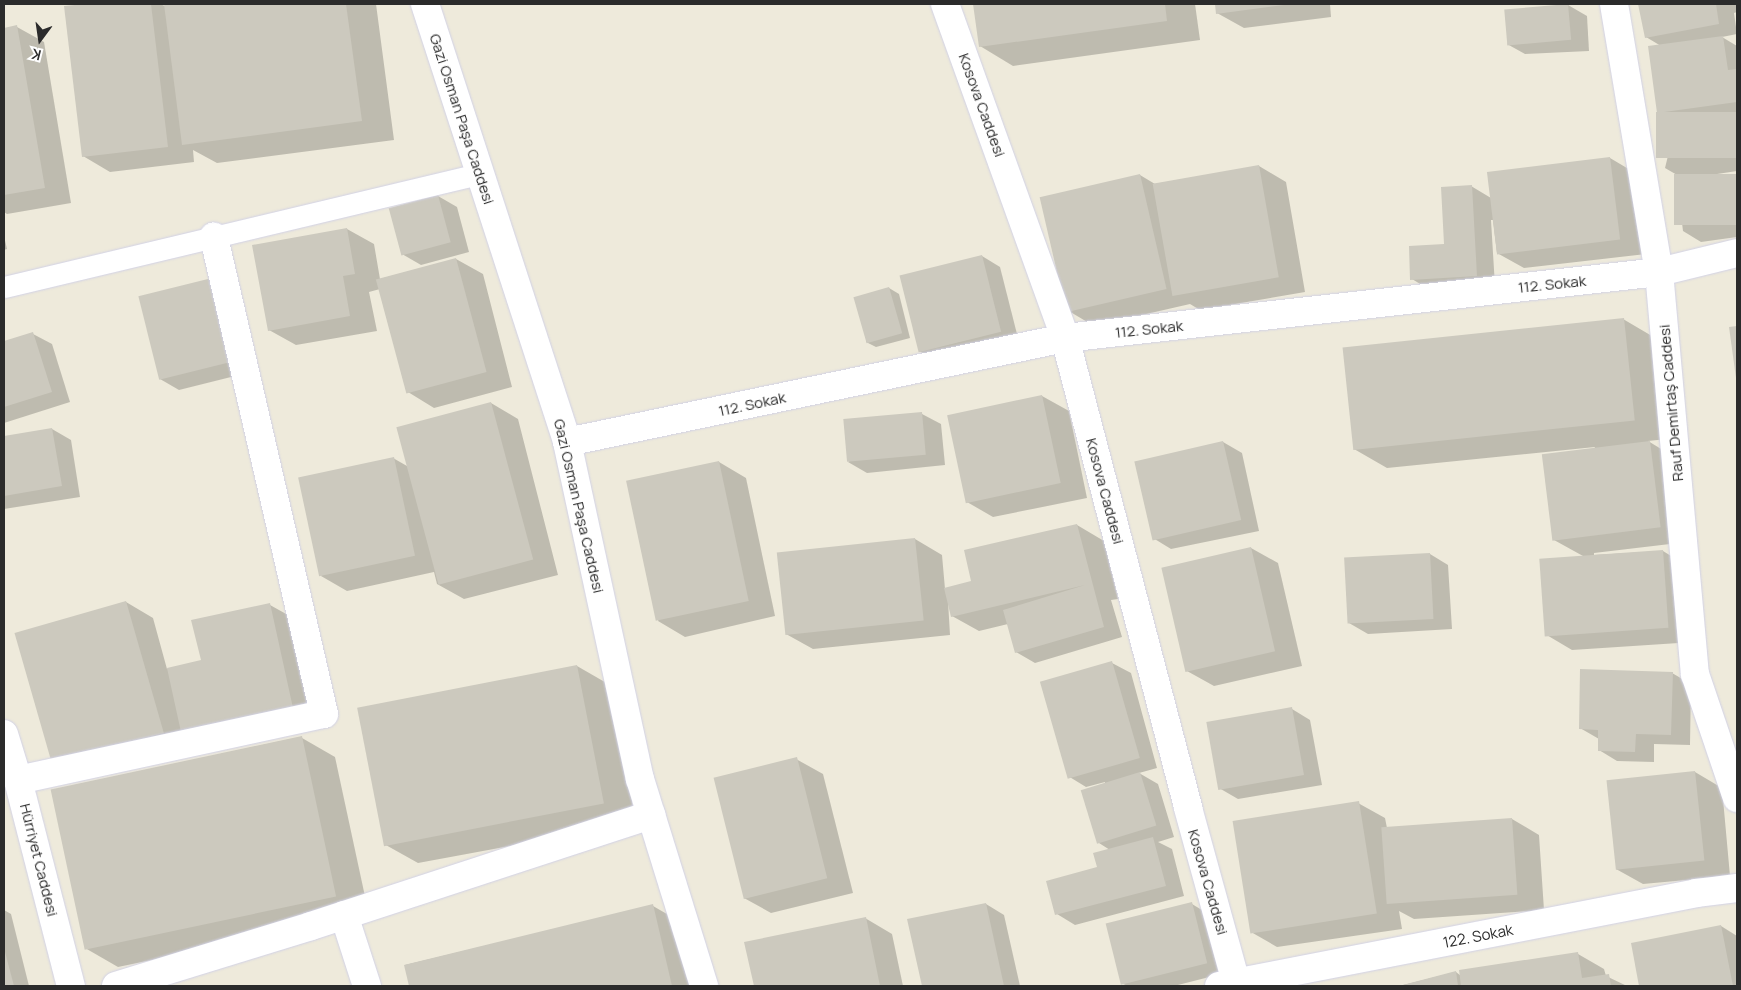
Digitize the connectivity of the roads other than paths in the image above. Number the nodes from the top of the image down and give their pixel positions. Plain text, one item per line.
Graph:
1 (425, 4) edge
2 (945, 4) edge
3 (1614, 4) edge
4 (480, 174) junction
5 (214, 237) junction
6 (1737, 253) edge
7 (1659, 272) junction
8 (4, 287) edge
9 (1065, 338) junction
10 (567, 442) junction
11 (4, 734) edge
12 (18, 780) junction
13 (1737, 798) edge
14 (650, 815) junction
15 (1737, 888) edge
16 (344, 916) junction
17 (1231, 985) edge
18 (72, 986) edge
19 (116, 986) edge
20 (368, 986) edge
21 (704, 986) edge

1 - 4 street, Gazi Osman Paşa Caddesi
2 - 9 street, Kosova Caddesi
3 - 7 street, Rauf Demirtaş Caddesi
4 - 5 lane
4 - 10 street, Gazi Osman Paşa Caddesi
5 - 8 lane
5 - 12 street
6 - 7 street, 112. Sokak
7 - 9 street, 112. Sokak
7 - 13 street, Rauf Demirtaş Caddesi
9 - 10 street, 112. Sokak
9 - 17 street, Kosova Caddesi
10 - 14 street, Gazi Osman Paşa Caddesi
11 - 12 street, Hürriyet Caddesi
12 - 18 street, Hürriyet Caddesi
14 - 16 street
14 - 21 street, Gazi Osman Paşa Caddesi
15 - 17 street, 122. Sokak
16 - 19 street
16 - 20 street

